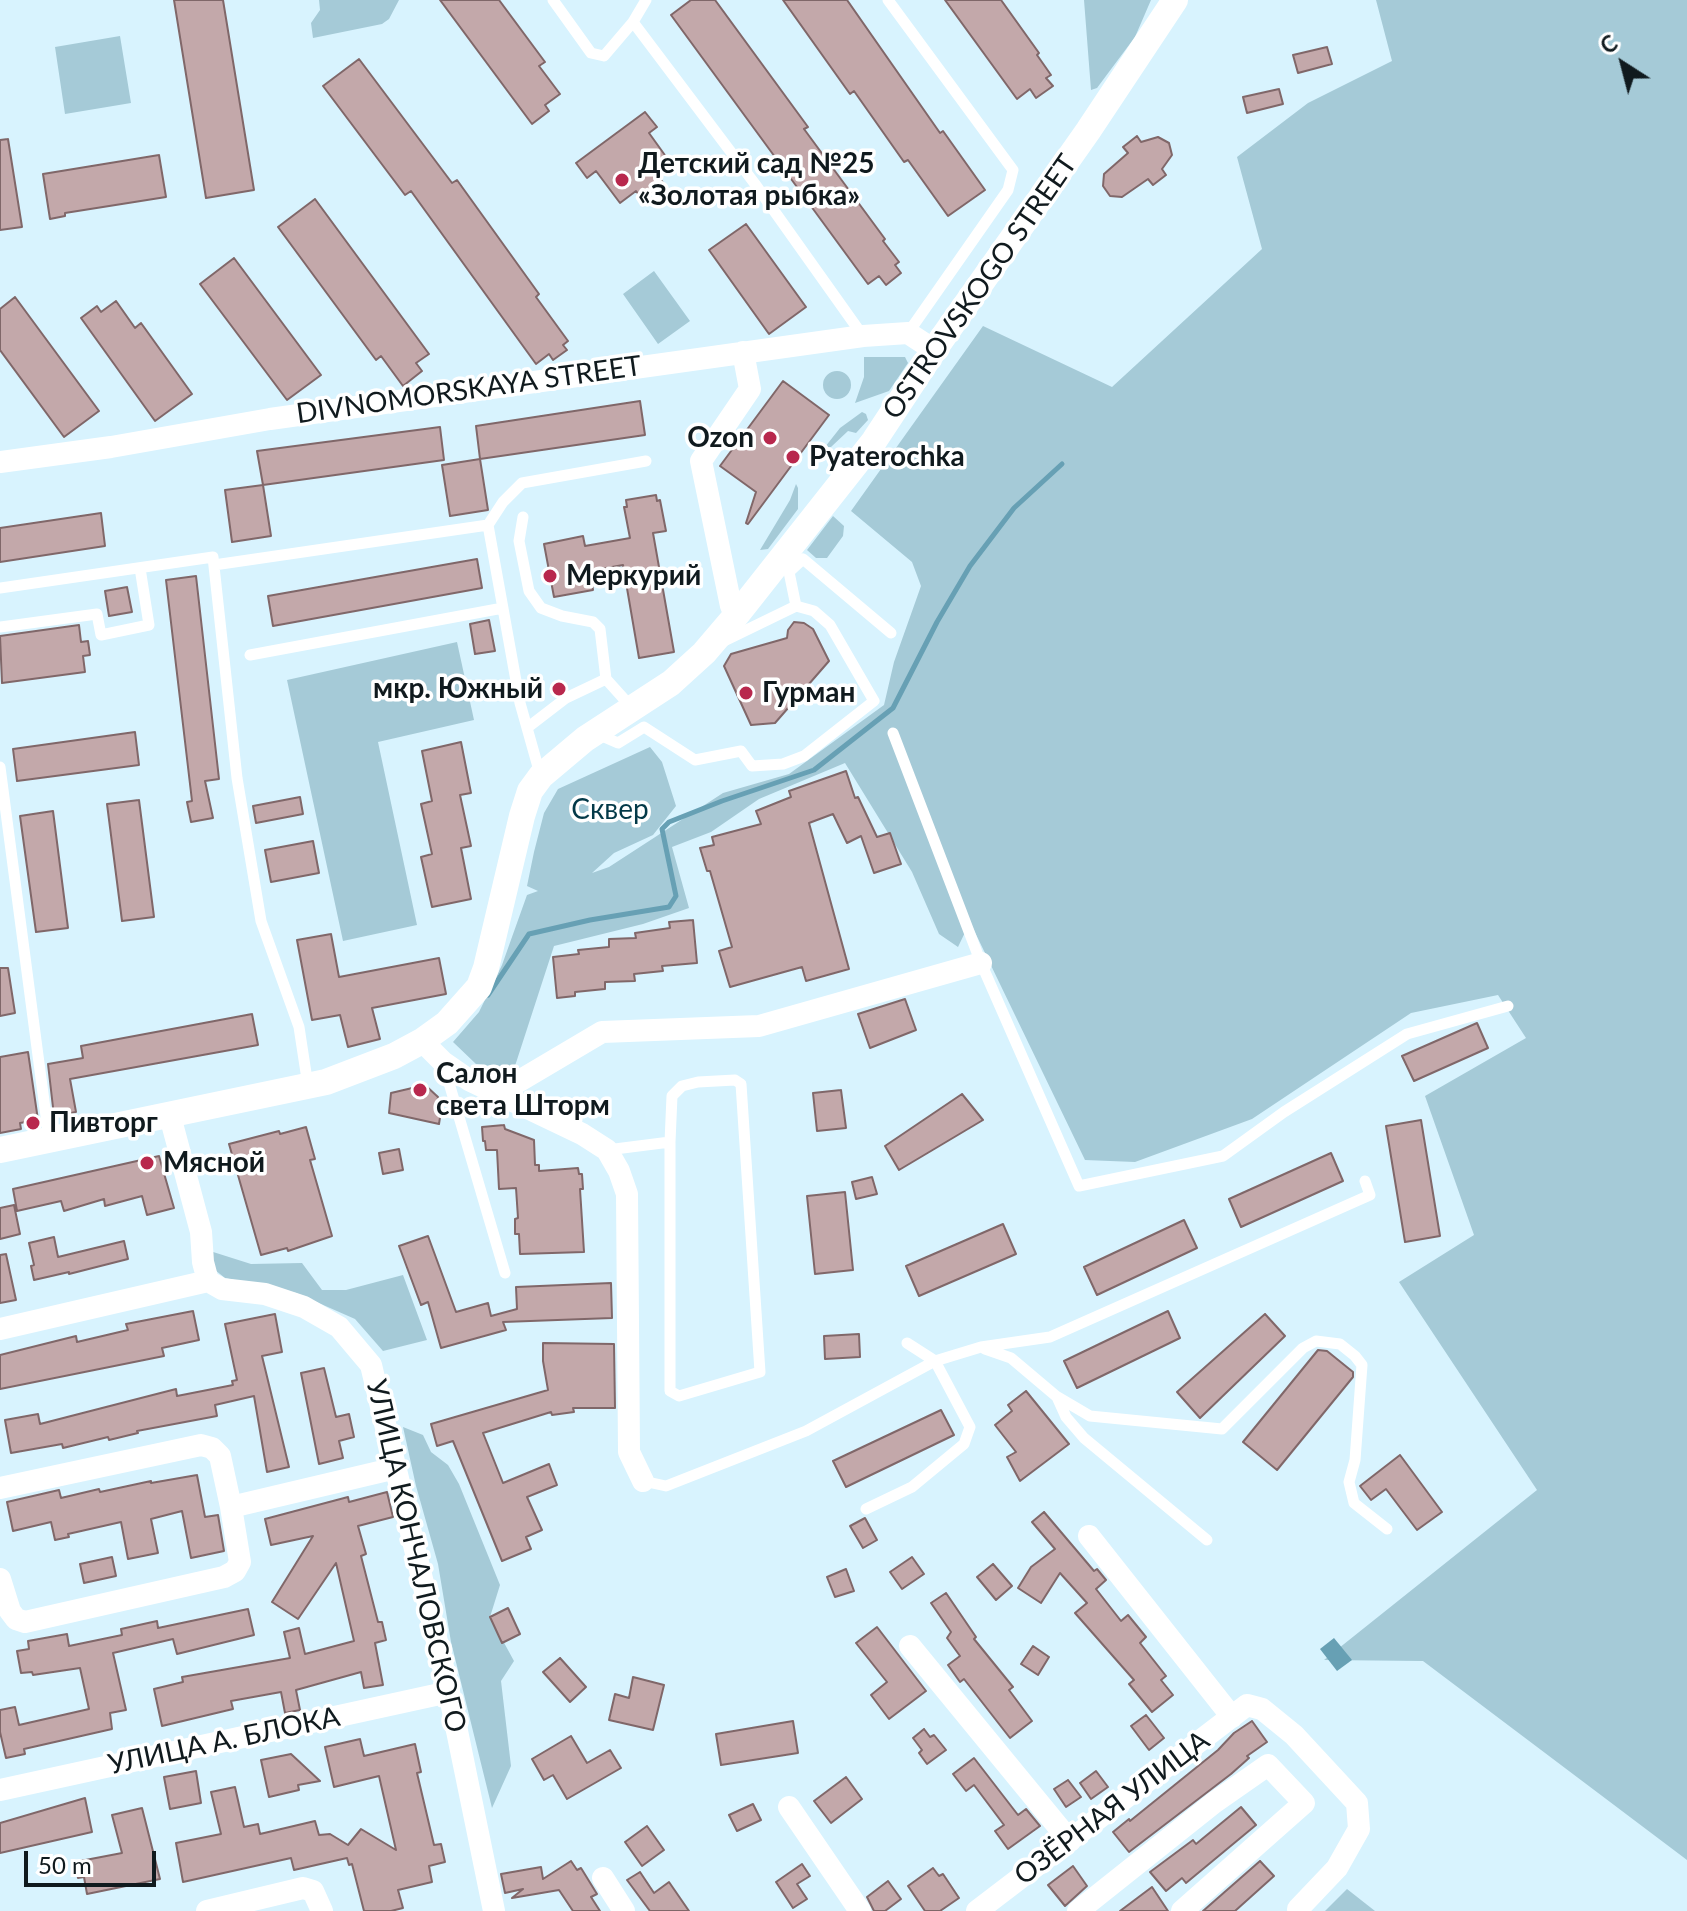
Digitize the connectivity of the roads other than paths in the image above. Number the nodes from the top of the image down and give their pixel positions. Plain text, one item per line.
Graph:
1 (553, 0) edge
2 (646, 0) edge
3 (888, 0) edge
4 (1175, 0) edge
5 (633, 22) junction
6 (908, 333) junction
7 (863, 336) junction
8 (934, 350) junction
9 (743, 352) junction
10 (646, 461) dead end
11 (0, 462) edge
12 (523, 517) dead end
13 (488, 525) junction
14 (790, 560) junction
15 (214, 565) junction
16 (140, 568) junction
17 (0, 588) edge
18 (796, 606) junction
19 (503, 608) junction
20 (739, 612) junction
21 (0, 627) edge
22 (891, 633) dead end
23 (707, 649) junction
24 (250, 655) dead end
25 (606, 679) junction
26 (633, 709) junction
27 (527, 728) junction
28 (594, 733) junction
29 (893, 733) dead end
30 (0, 767) edge
31 (541, 776) junction
32 (981, 963) junction
33 (1508, 1006) dead end
34 (422, 1041) junction
35 (443, 1062) junction
36 (308, 1087) junction
37 (499, 1093) junction
38 (170, 1116) junction
39 (49, 1140) junction
40 (670, 1142) junction
41 (0, 1150) edge
42 (607, 1150) junction
43 (1365, 1181) dead end
44 (505, 1273) dead end
45 (208, 1281) junction
46 (0, 1329) edge
47 (907, 1343) dead end
48 (981, 1347) junction
49 (935, 1361) junction
50 (1056, 1396) junction
51 (396, 1468) junction
52 (643, 1481) joint
53 (0, 1488) edge
54 (231, 1507) junction
55 (866, 1509) dead end
56 (1387, 1529) dead end
57 (1089, 1536) dead end
58 (1207, 1540) dead end
59 (0, 1579) edge
60 (910, 1646) dead end
61 (449, 1692) junction
62 (1239, 1711) junction
63 (1338, 1783) junction
64 (0, 1790) edge
65 (1301, 1799) junction
66 (789, 1807) dead end
67 (1070, 1841) junction
68 (603, 1878) dead end
69 (1298, 1909) dead end
70 (207, 1911) edge
71 (322, 1911) edge
72 (494, 1911) edge
73 (624, 1911) edge
74 (860, 1911) edge
75 (977, 1911) edge
76 (1078, 1911) edge
77 (1168, 1911) edge
78 (1182, 1911) edge

1 - 5 lane
2 - 5 lane
3 - 6 lane
4 - 8 street, OSTROVSKOGO STREET
5 - 7 lane
6 - 7 street, DIVNOMORSKAYA STREET
6 - 8 street
7 - 9 street, DIVNOMORSKAYA STREET
8 - 14 street, OSTROVSKOGO STREET
9 - 11 street, DIVNOMORSKAYA STREET
9 - 20 street
10 - 13 lane
12 - 25 lane
13 - 15 lane
13 - 19 lane
14 - 18 lane
14 - 20 street, OSTROVSKOGO STREET
14 - 22 lane
15 - 16 lane
15 - 36 lane
16 - 17 lane
16 - 21 lane
18 - 23 lane
18 - 28 lane
19 - 24 lane
19 - 27 lane
20 - 23 street, OSTROVSKOGO STREET
23 - 26 street, OSTROVSKOGO STREET
25 - 26 lane
25 - 27 lane
26 - 28 street, OSTROVSKOGO STREET
27 - 31 lane
28 - 31 street, OSTROVSKOGO STREET
29 - 32 lane
30 - 39 lane
31 - 34 street, OSTROVSKOGO STREET
32 - 33 lane
32 - 37 street
34 - 35 street
34 - 36 street, OSTROVSKOGO STREET
35 - 37 street
35 - 44 lane
36 - 38 street, OSTROVSKOGO STREET
37 - 42 street
38 - 39 street, OSTROVSKOGO STREET
38 - 45 street
39 - 41 street, OSTROVSKOGO STREET
40 - 40 lane
40 - 42 lane
42 - 52 street
43 - 48 lane
45 - 46 street
45 - 51 street, УЛИЦА КОНЧАЛОВСКОГО
47 - 49 lane
48 - 49 lane
48 - 50 lane
49 - 52 lane
49 - 55 lane
50 - 56 lane
50 - 58 lane
51 - 54 street
51 - 61 street, УЛИЦА КОНЧАЛОВСКОГО
53 - 54 street
54 - 59 street
57 - 62 street
60 - 67 street
61 - 64 street, УЛИЦА А. БЛОКА
61 - 72 street, УЛИЦА КОНЧАЛОВСКОГО
62 - 63 street
62 - 67 street, ОЗЁРНАЯ УЛИЦА
63 - 65 street
63 - 69 street
65 - 76 street
65 - 77 lane
65 - 78 street
66 - 74 street
67 - 75 street, ОЗЁРНАЯ УЛИЦА
68 - 73 street
70 - 71 street

